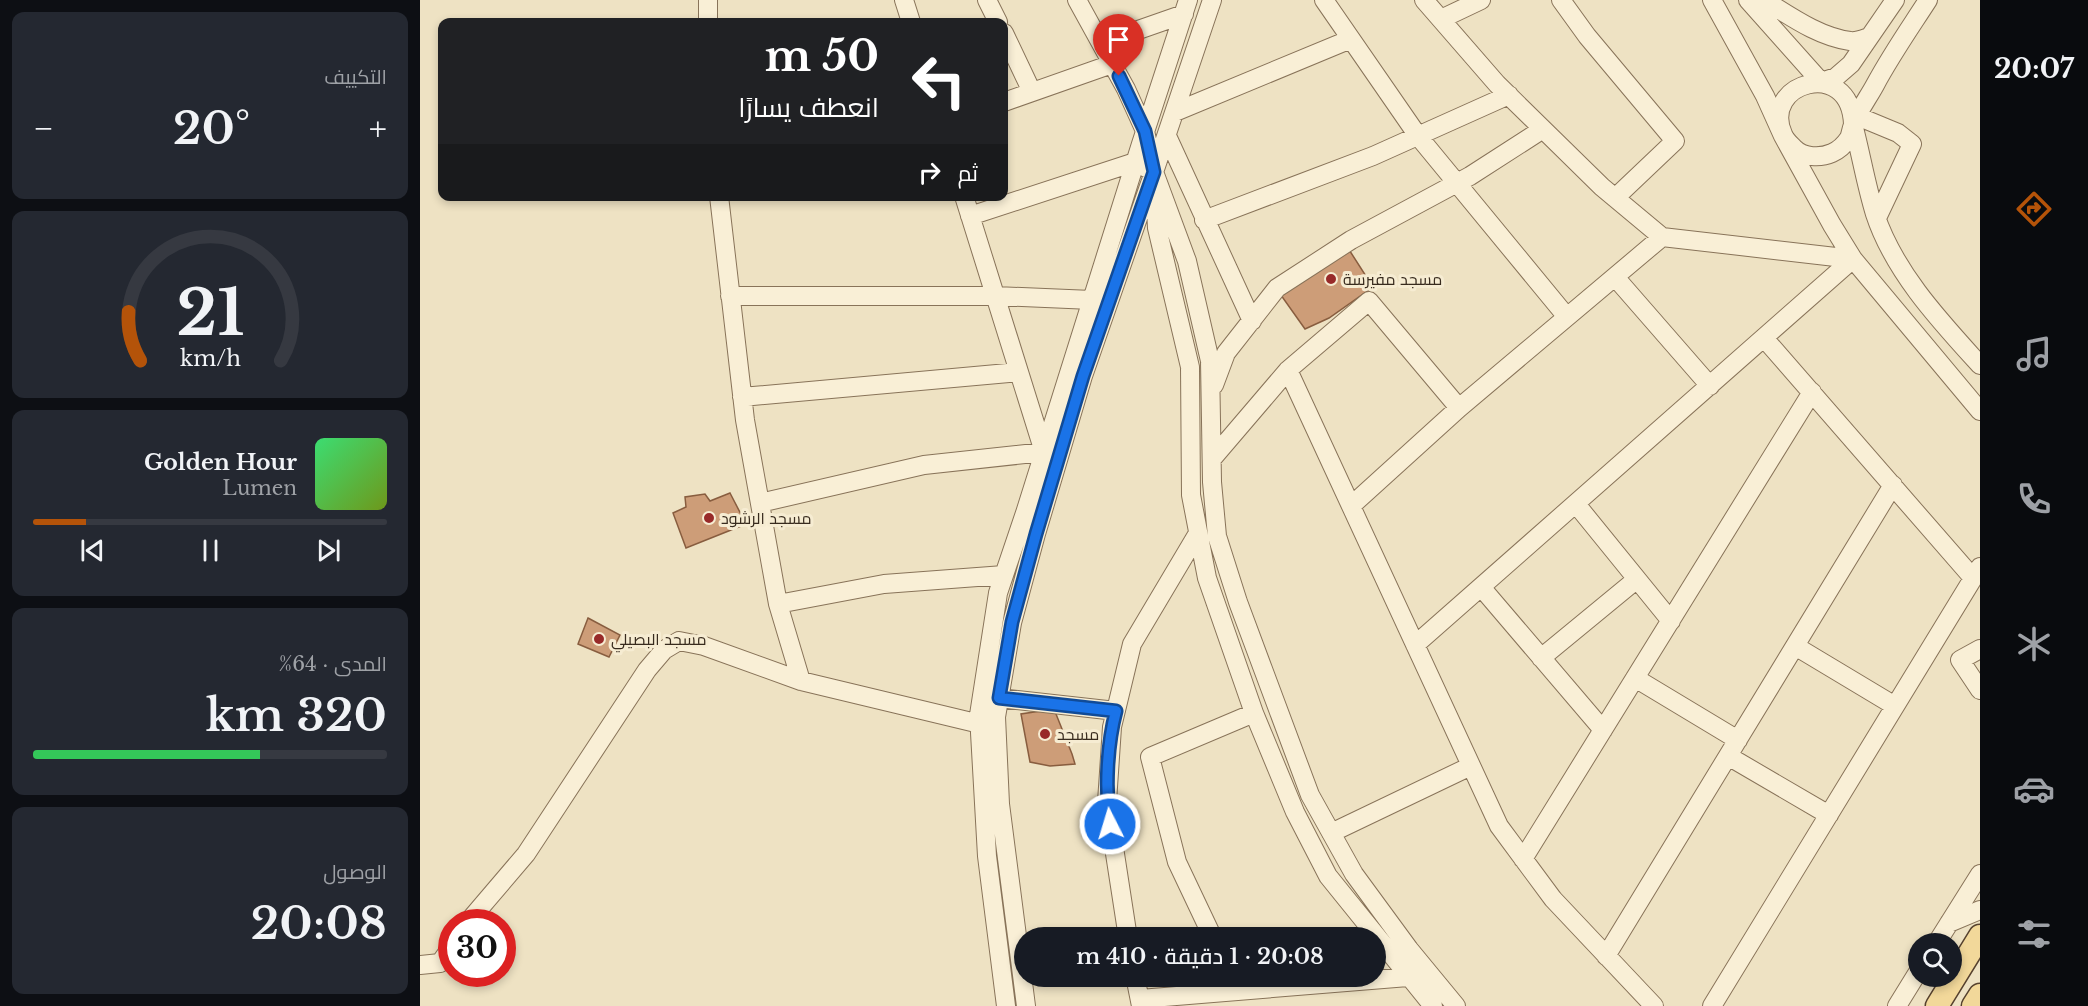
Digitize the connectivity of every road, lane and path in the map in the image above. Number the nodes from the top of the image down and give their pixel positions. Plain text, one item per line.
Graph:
1 (708, 0) edge
2 (904, 0) edge
3 (987, 0) edge
4 (1077, 0) edge
5 (1212, 0) edge
6 (1324, 0) edge
7 (1424, 0) edge
8 (1481, 0) edge
9 (1561, 0) edge
10 (1712, 0) edge
11 (1748, 0) edge
12 (1764, 0) edge
13 (1895, 0) edge
14 (1928, 0) edge
15 (1186, 7) edge
16 (708, 18) edge
17 (910, 18) edge
18 (996, 18) edge
19 (1441, 19) junction
20 (1869, 37) junction
21 (1351, 39) junction
22 (1008, 41) edge
23 (1101, 44) junction
24 (1112, 64) junction
25 (1821, 82) junction
26 (1032, 92) junction
27 (1509, 95) junction
28 (1008, 101) edge
29 (1175, 112) junction
30 (1855, 120) junction
31 (1543, 129) junction
32 (1145, 131) junction
33 (1167, 136) junction
34 (1418, 136) junction
35 (1783, 136) junction
36 (1135, 162) junction
37 (1154, 172) junction
38 (1457, 183) junction
39 (1616, 198) junction
40 (720, 201) edge
41 (966, 201) edge
42 (970, 216) junction
43 (1877, 218) junction
44 (1204, 220) junction
45 (1662, 237) junction
46 (1853, 259) junction
47 (1615, 276) junction
48 (730, 296) junction
49 (995, 296) junction
50 (1092, 300) junction
51 (1567, 317) junction
52 (1252, 321) junction
53 (1764, 338) junction
54 (1980, 365) edge
55 (1288, 370) junction
56 (1019, 372) junction
57 (1710, 386) junction
58 (1812, 392) junction
59 (1210, 394) junction
60 (742, 397) junction
61 (1459, 408) junction
62 (1980, 411) edge
63 (1044, 452) junction
64 (1212, 459) junction
65 (1893, 485) junction
66 (760, 503) junction
67 (1576, 504) junction
68 (1351, 506) junction
69 (1198, 533) junction
70 (1977, 573) edge
71 (1004, 575) junction
72 (1637, 579) junction
73 (1481, 587) junction
74 (778, 604) junction
75 (1671, 621) junction
76 (1934, 644) junction
77 (1415, 645) junction
78 (1795, 646) junction
79 (1980, 650) edge
80 (1541, 658) junction
81 (1960, 660) junction
82 (1635, 678) junction
83 (801, 681) junction
84 (1980, 690) edge
85 (999, 698) junction
86 (1895, 706) junction
87 (1116, 711) junction
88 (1254, 713) junction
89 (980, 724) junction
90 (1603, 730) junction
91 (1738, 740) junction
92 (1728, 756) junction
93 (1471, 766) junction
94 (1828, 815) junction
95 (1331, 833) junction
96 (1523, 859) junction
97 (1980, 874) edge
98 (479, 909) edge
99 (1980, 910) edge
100 (1949, 923) junction
101 (1126, 927) edge
102 (1208, 927) edge
103 (1943, 933) edge
104 (1980, 936) edge
105 (1606, 956) junction
106 (438, 963) edge
107 (420, 966) edge
108 (1408, 977) junction
109 (1386, 978) edge
110 (1137, 987) edge
111 (1221, 987) edge
112 (1909, 987) edge
113 (1980, 994) edge
114 (1140, 1003) edge
115 (1006, 1006) edge
116 (1026, 1006) edge
117 (1433, 1006) edge
118 (1456, 1006) edge
119 (1654, 1006) edge
120 (1712, 1006) edge
121 (1897, 1006) edge
122 (1937, 1006) edge
123 (1973, 1006) edge

1 - 16 street
2 - 17 street
3 - 18 street
4 - 23 street
5 - 29 street
6 - 21 street
7 - 19 street
8 - 19 street
9 - 39 street
10 - 35 street
11 - 25 street
12 - 20 street
13 - 20 street
14 - 30 street
15 - 23 street
15 - 32 street
19 - 27 street
20 - 25 street
21 - 29 street
21 - 34 street
22 - 26 street
23 - 24 street
24 - 26 street
24 - 32 street
25 - 30 street
25 - 35 street
26 - 28 street
27 - 31 street
27 - 34 street
29 - 33 street
30 - 35 street
30 - 43 street
30 - 43 street
31 - 38 street
31 - 39 street
32 - 36 street
32 - 37 street
33 - 37 street
33 - 44 street
34 - 38 street
34 - 44 street
35 - 46 street
36 - 37 street
36 - 42 street
36 - 50 street
37 - 59 street
37 - 69 street
37 - 85 street
38 - 51 street
38 - 52 street
39 - 45 street
40 - 48 street
41 - 42 street
42 - 49 street
43 - 54 street
44 - 52 street
45 - 46 street
45 - 47 street
46 - 53 street
46 - 62 street
47 - 51 street
47 - 57 street
48 - 49 street
48 - 60 street
49 - 50 street
49 - 56 street
50 - 63 street
51 - 61 street
52 - 59 street
53 - 57 street
53 - 58 street
55 - 61 street
55 - 64 street
55 - 68 street
56 - 60 street
56 - 63 street
57 - 67 street
58 - 65 street
58 - 75 street
59 - 64 street
60 - 66 street
61 - 68 street
63 - 66 street
63 - 71 street
64 - 95 street
65 - 70 street
65 - 78 street
66 - 74 street
67 - 72 street
67 - 73 street
68 - 77 street
69 - 87 street
69 - 88 street
70 - 76 street
71 - 74 street
71 - 89 street
72 - 75 street
72 - 80 street
73 - 77 street
73 - 80 street
74 - 83 street
75 - 82 street
76 - 81 street
76 - 86 street
77 - 93 street
78 - 86 street
78 - 91 street
79 - 81 street
80 - 90 street
81 - 84 street
82 - 90 street
82 - 91 street
83 - 89 street
83 - 98 street
85 - 87 street
85 - 116 street
86 - 94 street
87 - 101 street
88 - 102 street
88 - 108 street
89 - 115 street
90 - 96 street
91 - 92 street
92 - 94 street
92 - 105 street
93 - 95 street
93 - 96 street
94 - 120 street
95 - 118 street
96 - 105 street
97 - 100 street
99 - 100 street
100 - 103 street
104 - 122 main road
105 - 119 street
106 - 107 street
108 - 109 street
108 - 117 street
110 - 114 street
111 - 114 street
112 - 121 street
113 - 123 main road

